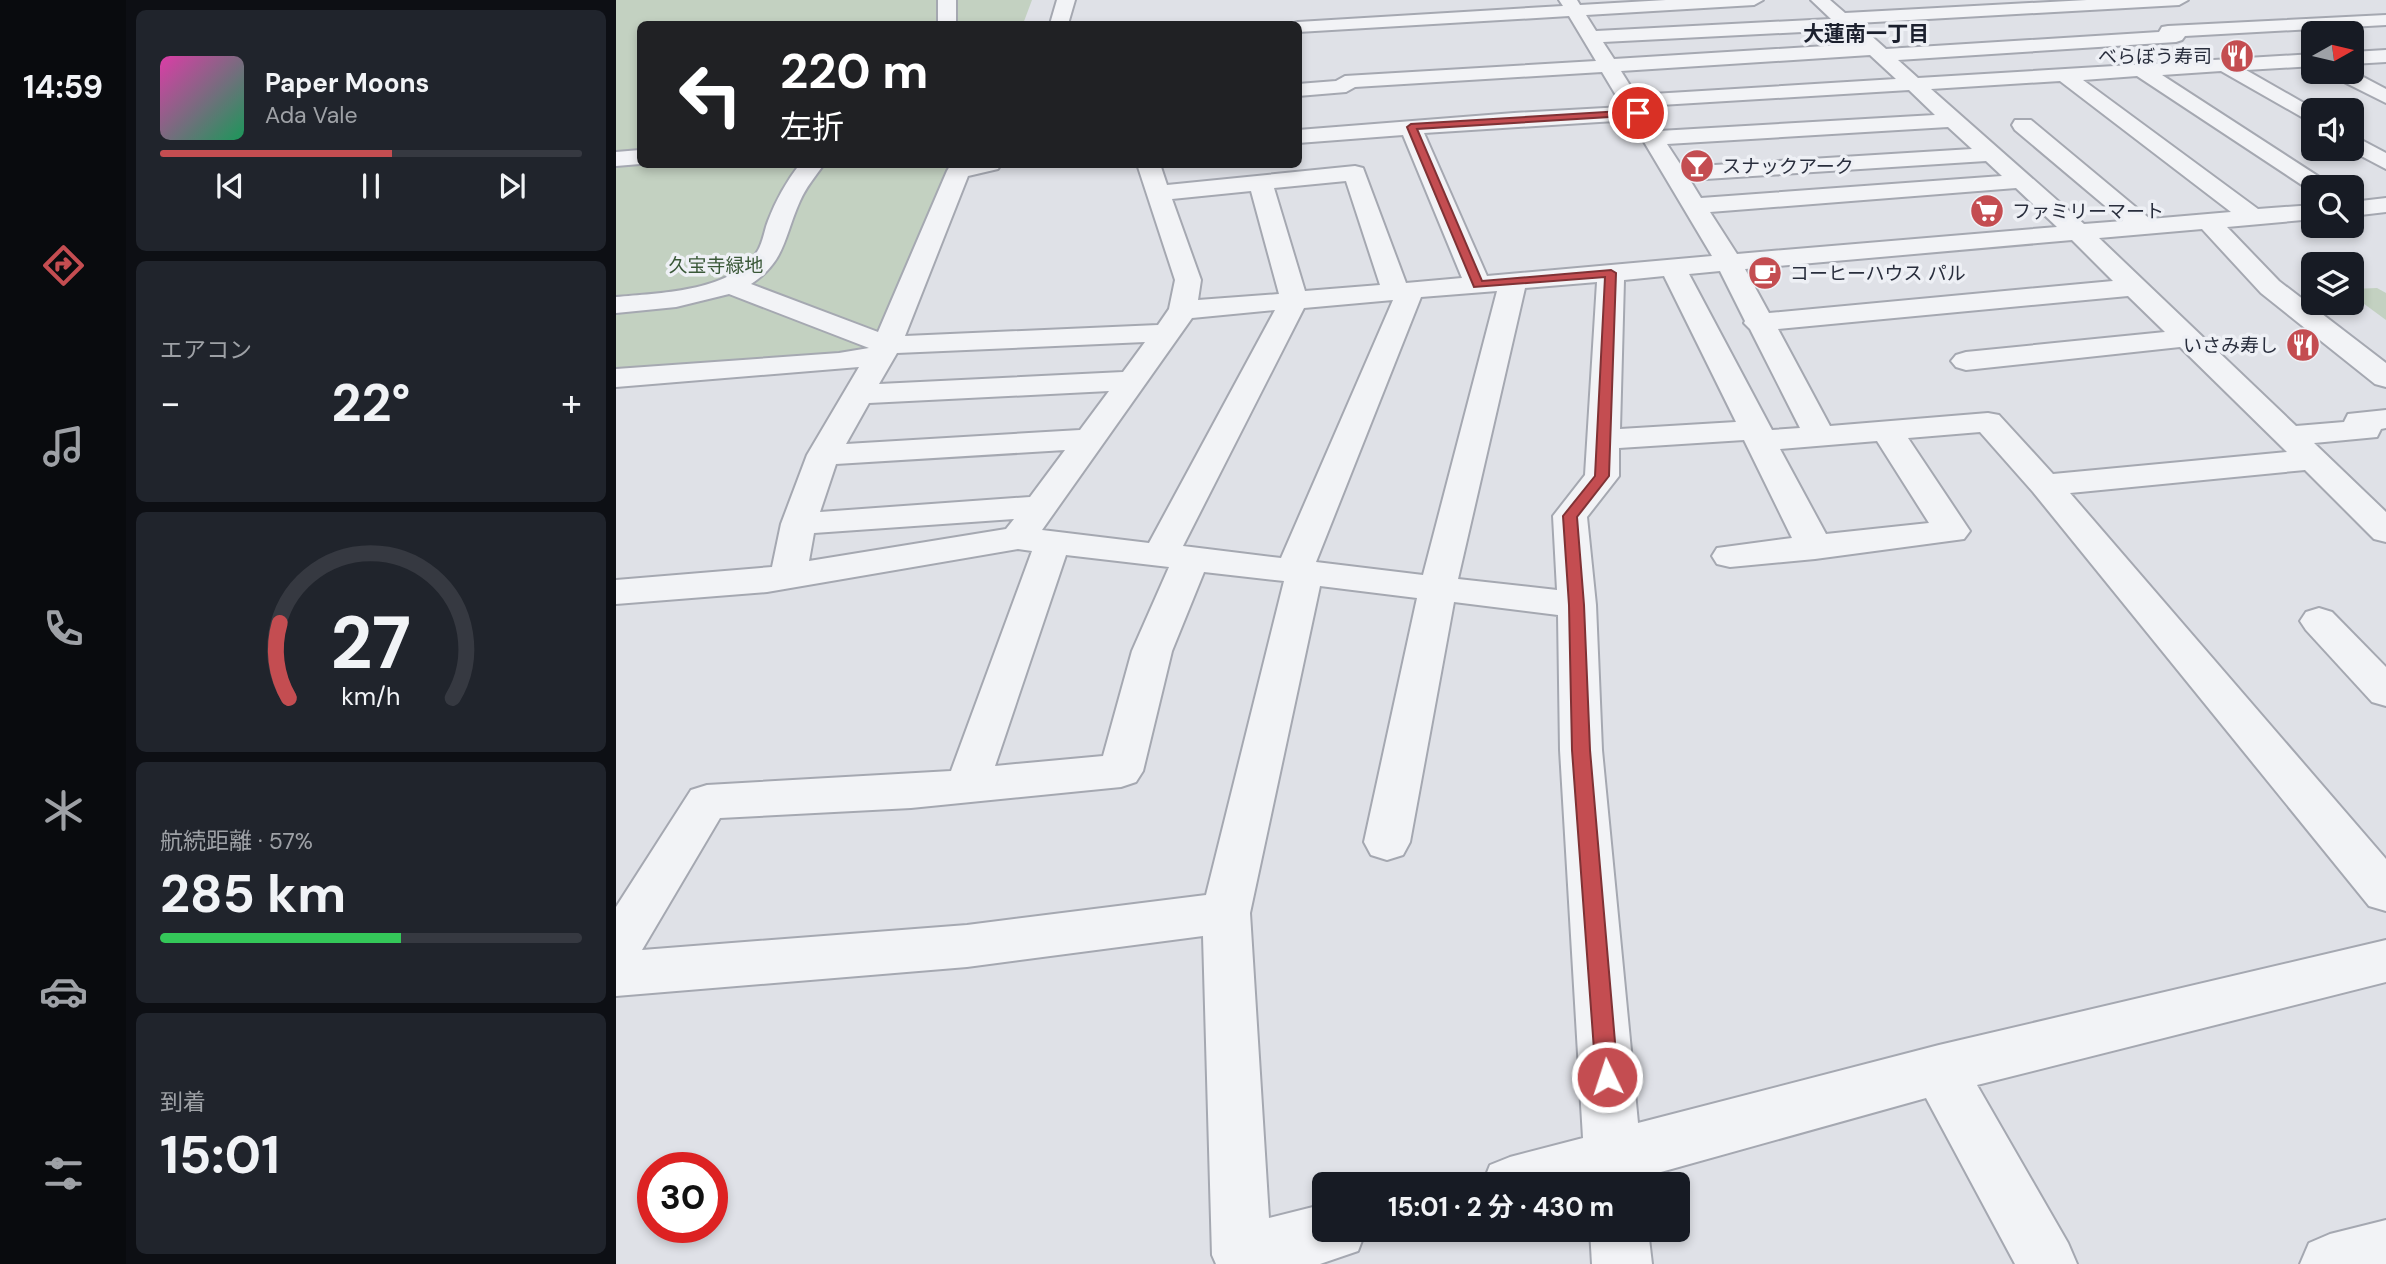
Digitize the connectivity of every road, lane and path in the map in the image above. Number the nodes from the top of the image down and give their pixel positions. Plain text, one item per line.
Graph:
1 (947, 0) edge
2 (1066, 0) edge
3 (1447, 0) edge
4 (1500, 0) edge
5 (1754, 0) edge
6 (1820, 0) edge
7 (2179, 0) edge
8 (1717, 1) edge
9 (2118, 1) edge
10 (1646, 4) edge
11 (1572, 6) edge
12 (1513, 15) junction
13 (1333, 18) junction
14 (1457, 18) junction
15 (2386, 20) edge
16 (947, 21) edge
17 (1060, 21) edge
18 (1845, 22) junction
19 (1302, 26) edge
20 (2167, 31) junction
21 (1592, 37) junction
22 (1302, 42) edge
23 (1875, 49) junction
24 (2386, 56) edge
25 (2364, 57) edge
26 (1341, 61) dead end
27 (2301, 61) edge
28 (1608, 65) junction
29 (2225, 66) junction
30 (2143, 71) junction
31 (2071, 81) junction
32 (2362, 84) edge
33 (1302, 90) edge
34 (1921, 90) junction
35 (1347, 91) junction
36 (2386, 97) edge
37 (1633, 104) junction
38 (2301, 110) edge
39 (1954, 120) junction
40 (2023, 125) dead end
41 (1411, 127) junction
42 (1346, 133) junction
43 (1302, 137) edge
44 (1653, 138) junction
45 (2364, 149) edge
46 (1992, 154) junction
47 (637, 157) edge
48 (616, 159) edge
49 (2386, 162) edge
50 (809, 168) edge
51 (972, 168) edge
52 (1149, 168) edge
53 (1355, 173) junction
54 (1675, 174) junction
55 (2301, 175) edge
56 (2022, 181) junction
57 (1261, 183) junction
58 (1158, 193) junction
59 (1694, 205) junction
60 (2384, 207) edge
61 (2364, 208) edge
62 (2301, 213) edge
63 (2254, 218) junction
64 (2209, 222) junction
65 (2146, 228) junction
66 (2080, 234) junction
67 (1728, 261) junction
68 (1672, 267) junction
69 (1611, 273) junction
70 (1513, 282) junction
71 (729, 285) junction
72 (1478, 285) junction
73 (2135, 287) junction
74 (1403, 291) junction
75 (1294, 300) junction
76 (616, 305) edge
77 (1174, 322) junction
78 (1758, 323) junction
79 (2187, 338) junction
80 (883, 350) junction
81 (1966, 361) dead end
82 (2386, 378) edge
83 (616, 379) edge
84 (1132, 381) junction
85 (858, 394) junction
86 (2386, 419) edge
87 (1887, 431) junction
88 (1758, 436) junction
89 (1820, 436) junction
90 (2287, 436) junction
91 (1090, 439) junction
92 (1605, 439) junction
93 (823, 455) junction
94 (2311, 460) junction
95 (2045, 485) junction
96 (798, 524) junction
97 (2385, 528) edge
98 (1037, 529) junction
99 (1815, 548) junction
100 (1176, 556) junction
101 (1730, 556) dead end
102 (1299, 572) junction
103 (789, 574) junction
104 (1438, 587) junction
105 (616, 592) edge
106 (1577, 605) junction
107 (2319, 621) dead end
108 (2386, 692) edge
109 (967, 785) junction
110 (1387, 842) dead end
111 (2386, 892) edge
112 (1226, 913) junction
113 (616, 949) edge
114 (2386, 961) edge
115 (616, 974) edge
116 (1939, 1070) junction
117 (1614, 1171) edge
118 (1312, 1237) edge
119 (1620, 1242) edge
120 (2386, 1250) edge
121 (1622, 1264) edge
122 (2047, 1264) edge
123 (2330, 1264) edge

1 - 16 street
2 - 17 street
3 - 14 street
4 - 12 street
5 - 8 street
6 - 18 street
7 - 9 street
8 - 10 street
9 - 18 street
9 - 20 street
10 - 11 street
11 - 12 street
11 - 21 street
12 - 14 street
13 - 14 street
13 - 19 street
13 - 22 street
15 - 20 street
18 - 21 street
18 - 23 street
20 - 23 street
20 - 29 street
21 - 28 street
23 - 28 street
23 - 34 street
24 - 25 street
26 - 35 street
27 - 29 street
28 - 35 street
28 - 37 street
29 - 30 street
29 - 38 street
30 - 31 street
30 - 55 street
31 - 34 street
31 - 63 street
32 - 36 street
33 - 35 street
34 - 37 street
34 - 39 street
37 - 41 street
37 - 42 street
37 - 44 street
39 - 44 street
39 - 46 street
40 - 65 street
41 - 42 street
41 - 72 street
42 - 43 street
42 - 53 street
44 - 54 street
45 - 49 street
46 - 54 street
46 - 56 street
47 - 48 street
50 - 71 street
51 - 80 street
52 - 58 street
53 - 57 street
53 - 74 street
54 - 59 street
56 - 59 street
56 - 66 street
57 - 58 street
57 - 75 street
58 - 77 street
59 - 67 street
60 - 61 street
62 - 63 street
63 - 64 street
64 - 65 street
64 - 82 street
65 - 66 street
66 - 67 street
66 - 73 street
67 - 68 street
67 - 78 street
68 - 69 street
68 - 88 street
69 - 70 street
69 - 92 street
70 - 72 street
70 - 104 street
71 - 76 street
71 - 80 street
72 - 74 street
73 - 78 street
73 - 79 street
74 - 75 street
74 - 102 street
75 - 77 street
75 - 100 street
77 - 80 street
77 - 84 street
78 - 89 street
79 - 81 street
79 - 90 street
80 - 83 street
80 - 85 street
84 - 85 street
84 - 91 street
85 - 93 street
86 - 90 street
87 - 89 street
87 - 95 street
87 - 99 street
88 - 89 street
88 - 92 street
88 - 99 street
90 - 94 street
91 - 93 street
91 - 98 street
92 - 106 street
93 - 96 street
94 - 95 street
94 - 97 street
95 - 111 street
96 - 98 street
96 - 103 street
98 - 100 street
98 - 103 street
98 - 109 street
99 - 101 street
100 - 102 street
100 - 109 street
102 - 104 street
102 - 112 street
103 - 105 street
104 - 106 street
104 - 110 street
106 - 117 street
107 - 108 street
109 - 113 street
112 - 115 street
112 - 118 street
114 - 116 street
116 - 117 street
116 - 122 street
119 - 121 street
120 - 123 street

